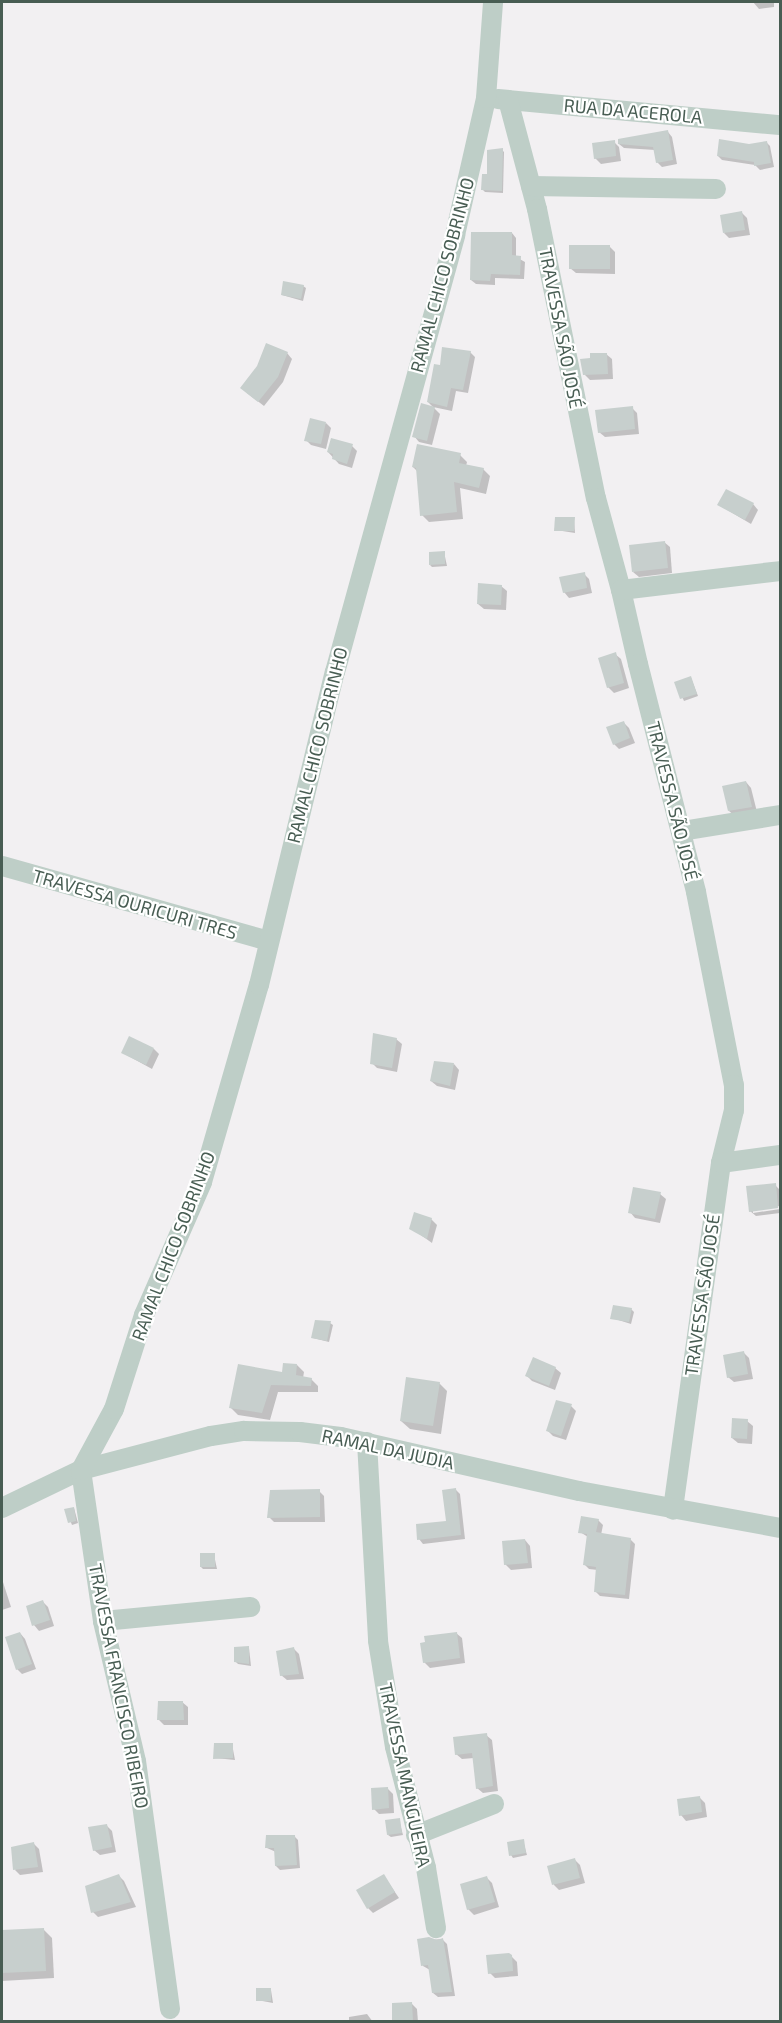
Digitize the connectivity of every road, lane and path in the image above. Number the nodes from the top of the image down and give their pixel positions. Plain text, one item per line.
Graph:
1 (493, 2) edge
2 (486, 98) junction
3 (508, 100) junction
4 (780, 125) edge
5 (531, 186) junction
6 (716, 189) dead end
7 (780, 571) edge
8 (621, 590) junction
9 (780, 815) edge
10 (682, 831) junction
11 (2, 866) edge
12 (268, 941) junction
13 (780, 1155) edge
14 (721, 1163) junction
15 (367, 1442) junction
16 (81, 1470) junction
17 (2, 1508) edge
18 (673, 1510) junction
19 (780, 1528) edge
20 (250, 1606) dead end
21 (103, 1621) junction
22 (494, 1804) dead end
23 (416, 1835) junction
24 (436, 1928) dead end
25 (170, 2009) dead end

1 - 2 street, RAMAL CHICO SOBRINHO
2 - 3 street, RUA DA ACEROLA
2 - 12 street, RAMAL CHICO SOBRINHO
3 - 4 street, RUA DA ACEROLA
3 - 5 street, TRAVESSA SÃO JOSÉ
5 - 6 street
5 - 8 street, TRAVESSA SÃO JOSÉ
7 - 8 street
8 - 10 street, TRAVESSA SÃO JOSÉ
9 - 10 street
10 - 14 street, TRAVESSA SÃO JOSÉ
11 - 12 street, TRAVESSA OURICURI TRES
12 - 16 street, RAMAL CHICO SOBRINHO
13 - 14 street
14 - 18 street, TRAVESSA SÃO JOSÉ
15 - 16 street, RAMAL DA JUDIA
15 - 18 street, RAMAL DA JUDIA
15 - 23 street, TRAVESSA MANGUEIRA
16 - 17 street, RAMAL DA JUDIA
16 - 21 street, TRAVESSA FRANCISCO RIBEIRO
18 - 19 street, RAMAL DA JUDIA
20 - 21 street
21 - 25 street, TRAVESSA FRANCISCO RIBEIRO
22 - 23 street
23 - 24 street, TRAVESSA MANGUEIRA

